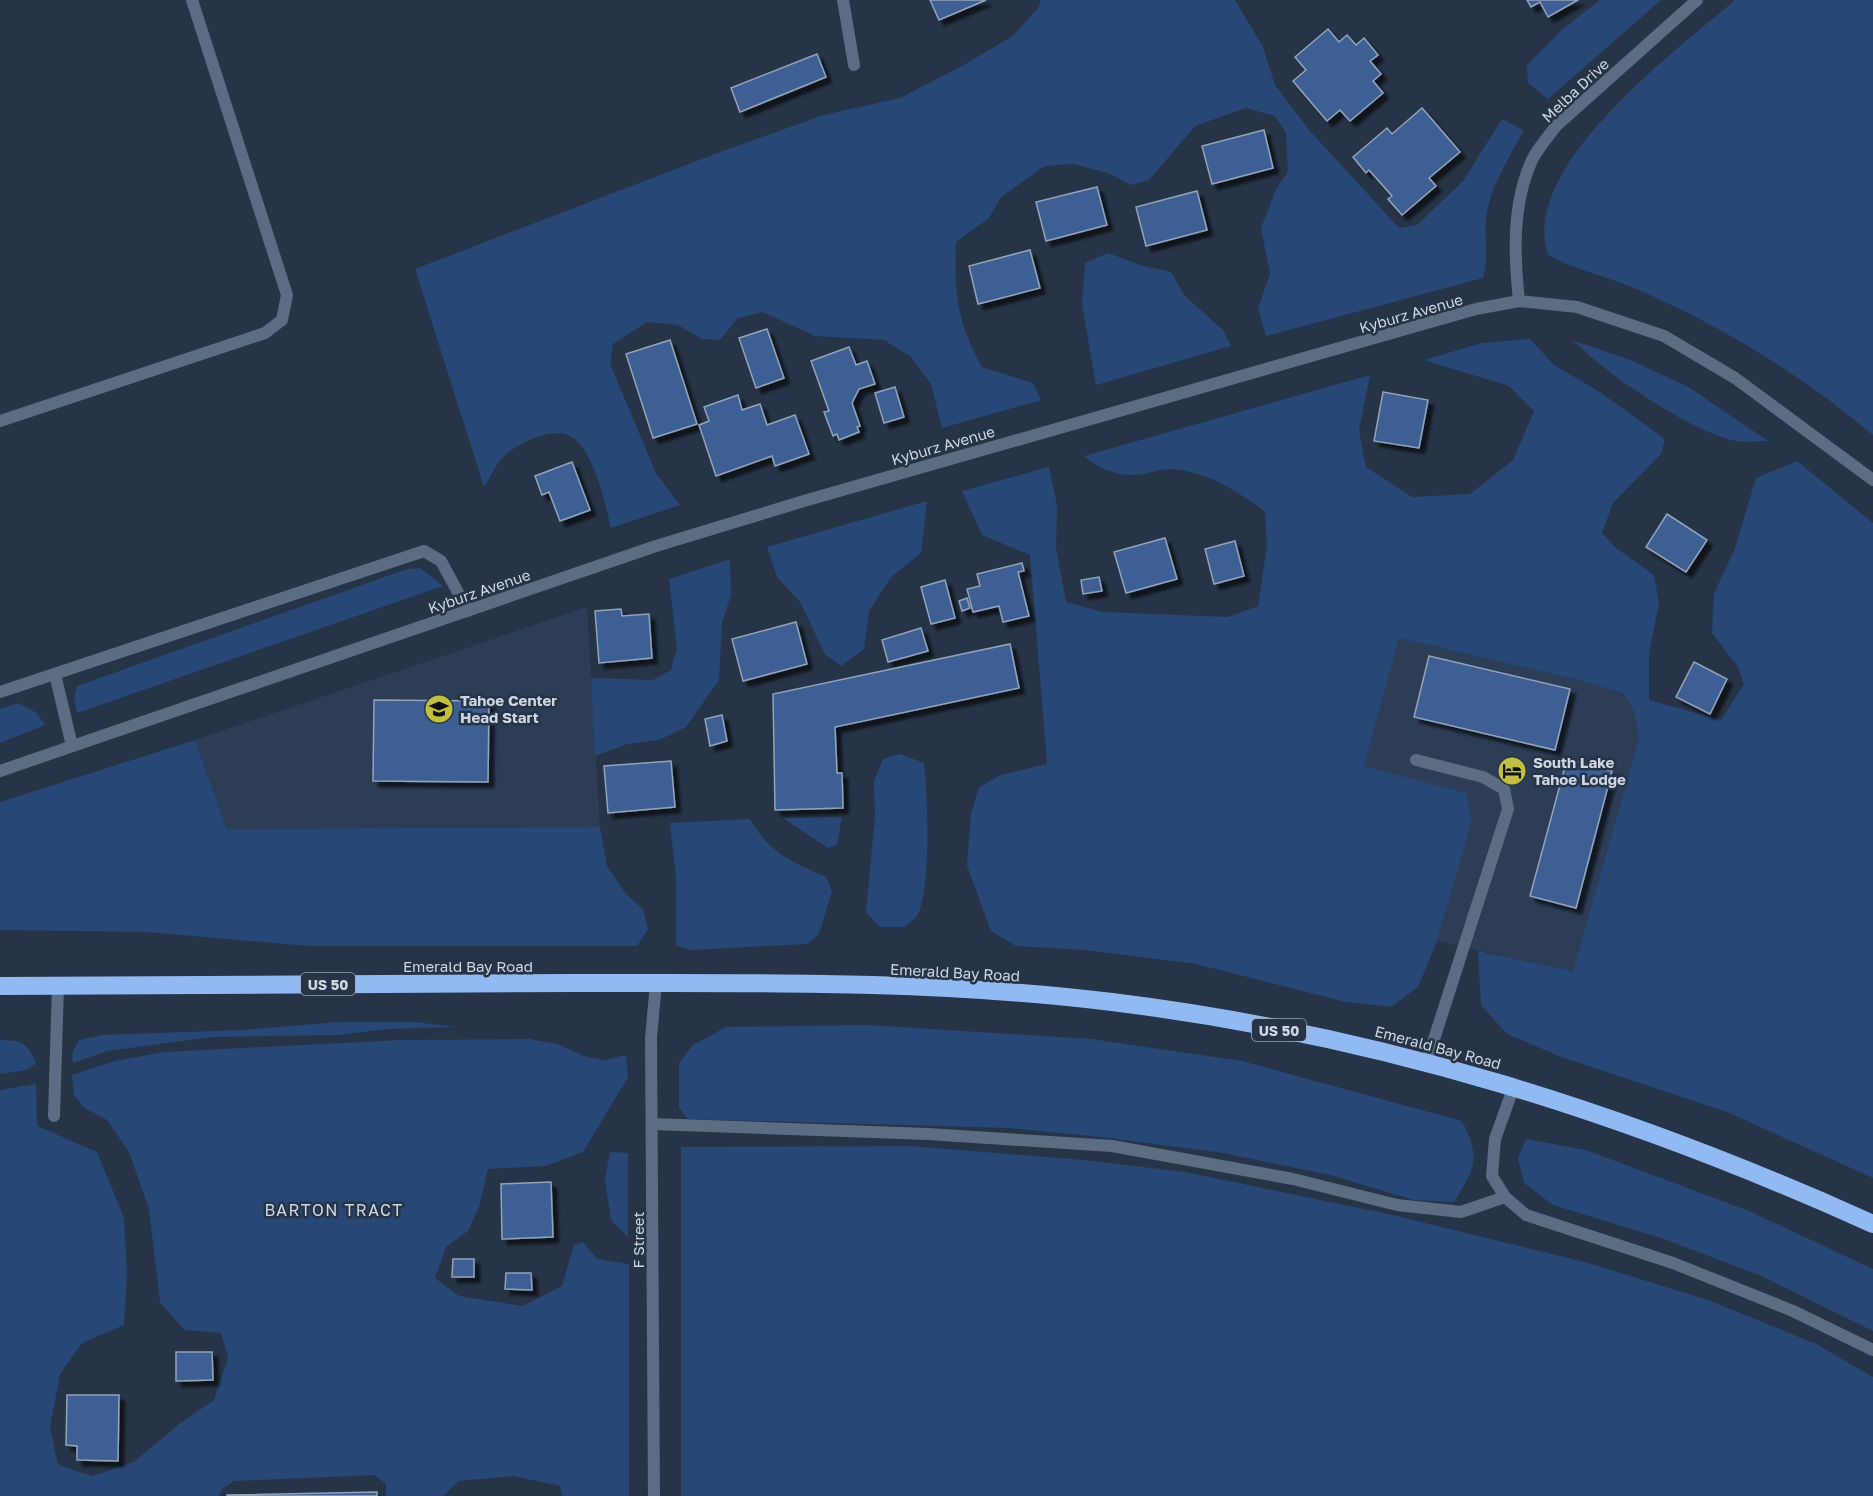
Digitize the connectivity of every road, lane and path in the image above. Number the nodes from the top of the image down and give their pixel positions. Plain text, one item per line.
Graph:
1 (192, 0) edge
2 (843, 0) edge
3 (1697, 0) edge
4 (854, 65) dead end
5 (1519, 301) junction
6 (0, 421) edge
7 (1873, 480) edge
8 (468, 611) junction
9 (55, 674) junction
10 (0, 692) edge
11 (72, 746) junction
12 (1416, 760) dead end
13 (0, 771) edge
14 (656, 983) junction
15 (0, 986) edge
16 (58, 986) junction
17 (1427, 1061) junction
18 (1514, 1086) junction
19 (54, 1116) dead end
20 (652, 1124) junction
21 (1505, 1197) junction
22 (1873, 1224) edge
23 (1873, 1350) edge
24 (654, 1496) edge

1 - 6 street
2 - 4 street
3 - 5 street, Melba Drive
5 - 7 street, Kyburz Avenue
5 - 8 street, Kyburz Avenue
8 - 9 street
8 - 11 street, Kyburz Avenue
9 - 10 street
9 - 11 street
11 - 13 street, Kyburz Avenue
12 - 17 street
14 - 16 highway, Emerald Bay Road / US 50
14 - 17 highway, Emerald Bay Road / US 50
14 - 20 street, F Street
15 - 16 highway, Emerald Bay Road / US 50
16 - 19 street
17 - 18 highway, Emerald Bay Road / US 50
18 - 21 street
18 - 22 highway, Emerald Bay Road / US 50
20 - 21 street
20 - 24 street, F Street
21 - 23 street

